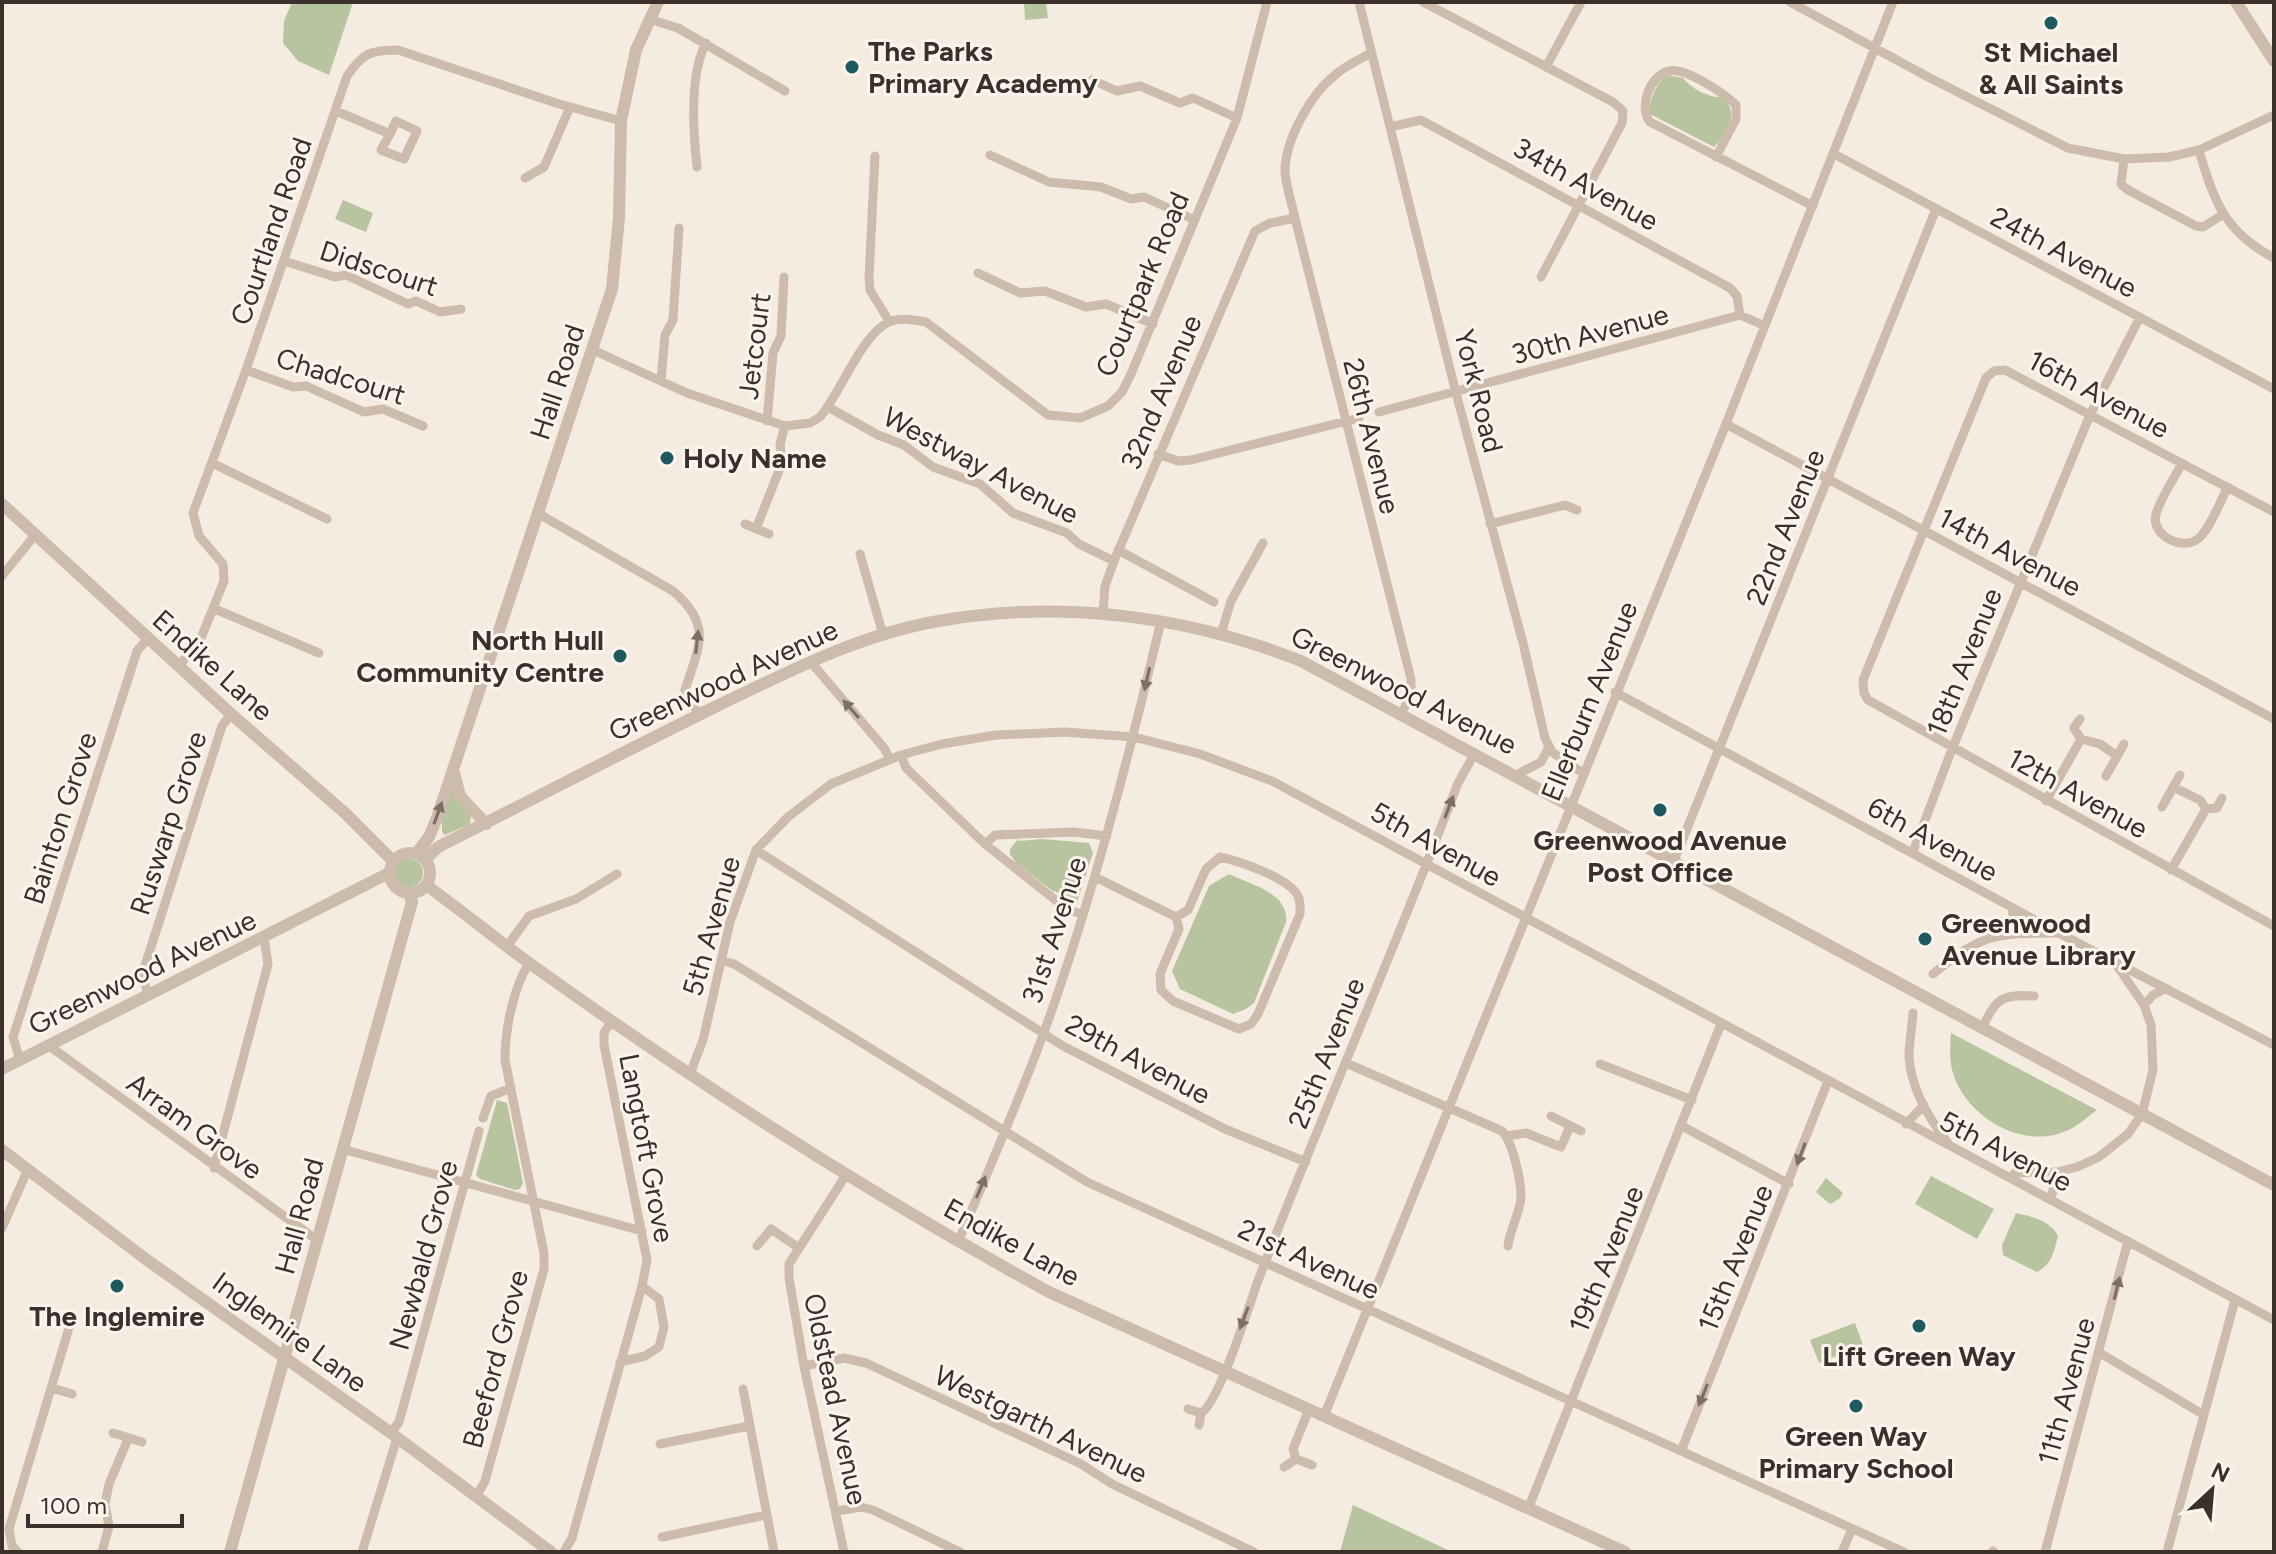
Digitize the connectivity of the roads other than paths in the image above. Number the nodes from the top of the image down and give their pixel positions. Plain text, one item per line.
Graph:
1 (658, 2) edge
2 (1267, 2) edge
3 (1359, 2) edge
4 (1423, 2) edge
5 (1581, 2) edge
6 (1790, 2) edge
7 (1893, 2) edge
8 (2236, 2) edge
9 (649, 19) junction
10 (706, 43) junction
11 (1874, 48) junction
12 (1371, 53) junction
13 (2274, 61) edge
14 (1546, 67) junction
15 (1092, 80) dead end
16 (785, 91) dead end
17 (570, 107) junction
18 (336, 111) junction
19 (2274, 115) edge
20 (1237, 118) junction
21 (621, 121) junction
22 (1390, 127) junction
23 (390, 134) dead end
24 (2199, 150) junction
25 (1834, 154) junction
26 (990, 155) dead end
27 (875, 156) dead end
28 (1716, 157) junction
29 (2124, 159) junction
30 (697, 167) dead end
31 (525, 178) dead end
32 (1578, 204) junction
33 (1813, 206) junction
34 (1936, 209) junction
35 (2222, 215) junction
36 (1295, 218) junction
37 (1195, 220) junction
38 (679, 228) dead end
39 (2274, 258) edge
40 (284, 261) junction
41 (978, 273) dead end
42 (784, 277) dead end
43 (1541, 277) dead end
44 (461, 309) dead end
45 (1740, 315) junction
46 (2140, 317) junction
47 (889, 321) junction
48 (1153, 324) junction
49 (1765, 326) junction
50 (593, 350) junction
51 (246, 370) junction
52 (661, 380) junction
53 (2274, 389) edge
54 (1456, 393) junction
55 (828, 407) junction
56 (1379, 412) dead end
57 (2090, 415) junction
58 (1359, 418) dead end
59 (767, 421) junction
60 (1346, 421) junction
61 (1726, 424) junction
62 (423, 426) dead end
63 (785, 426) junction
64 (1158, 454) junction
65 (212, 463) junction
66 (2182, 463) junction
67 (1829, 480) junction
68 (2228, 487) junction
69 (2, 504) edge
70 (1577, 510) dead end
71 (2274, 512) edge
72 (539, 514) junction
73 (327, 519) dead end
74 (745, 524) dead end
75 (1490, 524) junction
76 (756, 529) junction
77 (1924, 530) junction
78 (769, 534) dead end
79 (35, 535) junction
80 (1263, 543) dead end
81 (1118, 550) junction
82 (860, 554) dead end
83 (1114, 561) junction
84 (2, 576) edge
85 (2020, 583) junction
86 (1206, 602) dead end
87 (215, 609) junction
88 (1103, 613) junction
89 (1161, 621) junction
90 (1221, 634) junction
91 (883, 635) junction
92 (148, 638) junction
93 (319, 653) dead end
94 (810, 661) junction
95 (179, 665) junction
96 (1615, 692) junction
97 (1402, 713) junction
98 (231, 714) junction
99 (699, 715) junction
100 (2080, 719) dead end
101 (2274, 719) edge
102 (1134, 737) junction
103 (2081, 739) junction
104 (2124, 744) dead end
105 (1549, 747) junction
106 (1718, 749) junction
107 (1952, 749) junction
108 (1475, 753) junction
109 (901, 755) junction
110 (2117, 756) junction
111 (890, 759) junction
112 (453, 769) junction
113 (1583, 773) junction
114 (1516, 775) junction
115 (2180, 775) dead end
116 (2106, 776) dead end
117 (2173, 787) junction
118 (2222, 798) dead end
119 (2046, 801) junction
120 (1571, 804) junction
121 (2162, 807) dead end
122 (2206, 809) junction
123 (486, 824) junction
124 (1107, 836) junction
125 (985, 844) junction
126 (756, 850) junction
127 (1913, 852) junction
128 (420, 857) junction
129 (1674, 861) junction
130 (1428, 863) junction
131 (391, 867) junction
132 (2171, 870) junction
133 (617, 874) dead end
134 (1095, 877) junction
135 (426, 885) junction
136 (409, 893) junction
137 (2013, 908) junction
138 (1083, 914) junction
139 (1176, 917) junction
140 (1525, 918) junction
141 (2274, 926) edge
142 (2012, 933) junction
143 (2059, 933) junction
144 (264, 938) junction
145 (508, 945) junction
146 (721, 960) junction
147 (2114, 961) junction
148 (529, 963) junction
149 (1933, 974) dead end
150 (2166, 988) junction
151 (148, 994) junction
152 (2034, 996) dead end
153 (2144, 1005) junction
154 (1913, 1013) dead end
155 (612, 1020) junction
156 (1721, 1024) junction
157 (1983, 1027) junction
158 (1043, 1034) junction
159 (48, 1045) junction
160 (2274, 1045) edge
161 (20, 1060) junction
162 (1346, 1063) junction
163 (1600, 1064) dead end
164 (2, 1069) edge
165 (690, 1074) junction
166 (1828, 1081) junction
167 (511, 1088) junction
168 (1692, 1100) junction
169 (1924, 1105) junction
170 (1449, 1107) junction
171 (2142, 1114) junction
172 (1551, 1116) dead end
173 (483, 1118) dead end
174 (1906, 1124) junction
175 (1570, 1126) junction
176 (1682, 1126) junction
177 (479, 1131) dead end
178 (1005, 1131) junction
179 (1581, 1131) dead end
180 (1507, 1136) junction
181 (342, 1149) junction
182 (1953, 1149) junction
183 (2, 1150) edge
184 (1306, 1162) junction
185 (214, 1168) junction
186 (28, 1169) junction
187 (2057, 1172) junction
188 (846, 1175) junction
189 (2011, 1178) junction
190 (465, 1184) junction
191 (1789, 1184) junction
192 (2274, 1185) edge
193 (2051, 1199) junction
194 (535, 1204) junction
195 (2, 1228) edge
196 (642, 1231) junction
197 (317, 1240) junction
198 (2128, 1241) junction
199 (958, 1242) junction
200 (757, 1246) dead end
201 (1508, 1246) dead end
202 (799, 1248) junction
203 (1265, 1263) junction
204 (642, 1286) junction
205 (2235, 1300) junction
206 (1368, 1310) junction
207 (2274, 1320) edge
208 (69, 1328) dead end
209 (2100, 1353) junction
210 (284, 1359) junction
211 (620, 1362) junction
212 (804, 1366) junction
213 (1224, 1373) junction
214 (52, 1388) junction
215 (743, 1389) dead end
216 (72, 1394) dead end
217 (1572, 1402) junction
218 (1188, 1409) dead end
219 (1309, 1409) junction
220 (1201, 1413) junction
221 (2204, 1415) junction
222 (1324, 1416) junction
223 (1199, 1425) dead end
224 (749, 1426) junction
225 (113, 1433) dead end
226 (394, 1436) junction
227 (128, 1439) junction
228 (664, 1439) dead end
229 (142, 1442) dead end
230 (1681, 1451) junction
231 (1296, 1459) junction
232 (1312, 1465) dead end
233 (1284, 1467) dead end
234 (476, 1497) junction
235 (1528, 1509) junction
236 (837, 1511) junction
237 (766, 1515) junction
238 (1852, 1529) junction
239 (662, 1537) dead end
240 (18, 1552) edge
241 (102, 1552) edge
242 (230, 1552) edge
243 (362, 1552) edge
244 (551, 1552) edge
245 (564, 1552) edge
246 (774, 1552) edge
247 (844, 1552) edge
248 (960, 1552) edge
249 (1254, 1552) edge
250 (1625, 1552) edge
251 (1842, 1552) edge
252 (1904, 1552) edge
253 (2045, 1552) edge
254 (2167, 1552) edge

1 - 9 street, Hall Road
2 - 20 street, Courtpark Road
3 - 12 street, York Road
4 - 14 street
5 - 14 street
6 - 11 street
7 - 11 street, Ellerburn Avenue
8 - 13 street
9 - 10 street
9 - 21 street, Hall Road
10 - 16 street
10 - 30 street
11 - 25 street, Ellerburn Avenue
11 - 29 street
12 - 22 street, York Road
12 - 36 street, 26th Avenue
14 - 32 street
15 - 20 street
17 - 18 street, Courtland Road
17 - 21 street, Courtland Road
17 - 31 street
18 - 23 street
18 - 40 street, Courtland Road
19 - 24 street
20 - 37 street, Courtpark Road
21 - 50 street, Hall Road
22 - 32 street, 34th Avenue
22 - 54 street, York Road
24 - 29 street
24 - 35 street
25 - 33 street, Ellerburn Avenue
25 - 34 street, 24th Avenue
26 - 37 street
27 - 47 street
28 - 28 street
28 - 33 street
29 - 35 street
32 - 43 street
32 - 45 street, 34th Avenue
33 - 49 street, Ellerburn Avenue
34 - 46 street, 24th Avenue
34 - 67 street, 22nd Avenue
35 - 39 street
36 - 60 street, 26th Avenue
36 - 64 street, 32nd Avenue
37 - 48 street, Courtpark Road
38 - 52 street
40 - 44 street, Didscourt
40 - 51 street, Courtland Road
41 - 48 street
42 - 59 street, Jetcourt
45 - 49 street
45 - 54 street, 30th Avenue
46 - 53 street, 24th Avenue
46 - 57 street, 18th Avenue
47 - 48 street, Courtpark Road
47 - 55 street
49 - 61 street, Ellerburn Avenue
50 - 52 street
50 - 72 street, Hall Road
51 - 62 street, Chadcourt
51 - 65 street, Courtland Road
52 - 59 street
54 - 56 street, 30th Avenue
54 - 75 street, York Road
55 - 63 street
55 - 83 street, Westway Avenue
57 - 66 street, 16th Avenue
57 - 77 street, 16th Avenue
57 - 85 street, 18th Avenue
58 - 60 street
59 - 63 street
60 - 64 street
60 - 97 street, 26th Avenue
61 - 67 street, 14th Avenue
61 - 96 street, Ellerburn Avenue
63 - 76 street
64 - 81 street, 32nd Avenue
65 - 73 street
65 - 87 street, Courtland Road
66 - 68 street, 16th Avenue
66 - 68 street, 16th Avenue
67 - 77 street, 14th Avenue
67 - 106 street, 22nd Avenue
68 - 71 street, 16th Avenue
69 - 79 street, Endike Lane
70 - 75 street
99 -> 72 street
72 - 112 street, Hall Road
74 - 76 street
75 - 105 street, York Road
76 - 78 street
77 - 85 street, 14th Avenue
77 - 107 street, 12th Avenue
79 - 84 street
79 - 92 street, Endike Lane
80 - 90 street
81 - 83 street, 32nd Avenue
81 - 86 street
82 - 91 street
83 - 88 street, 32nd Avenue
85 - 101 street, 14th Avenue
85 - 107 street, 18th Avenue
87 - 93 street
87 - 95 street, Courtland Road
88 - 89 street, Greenwood Avenue
88 - 91 street, Greenwood Avenue
89 - 90 street, Greenwood Avenue
89 -> 102 street, 31st Avenue
90 - 97 street, Greenwood Avenue
91 - 94 street, Greenwood Avenue
92 - 95 street, Endike Lane
92 - 161 street, Bainton Grove
94 - 99 street, Greenwood Avenue
111 -> 94 street
95 - 98 street, Endike Lane
96 - 106 street, 6th Avenue
96 - 113 street, Ellerburn Avenue
97 - 108 street, Greenwood Avenue
98 - 131 street, Endike Lane
98 - 151 street, Ruswarp Grove
99 - 123 street, Greenwood Avenue
100 - 103 street
102 - 109 street, 5th Avenue
102 - 124 street, 31st Avenue
102 - 130 street, 5th Avenue
103 - 110 street
103 - 119 street
104 - 110 street
105 - 113 street
105 - 114 street
106 - 127 street, 6th Avenue
106 - 129 street, 22nd Avenue
107 - 119 street, 12th Avenue
107 - 127 street, 18th Avenue
108 - 114 street, Greenwood Avenue
130 -> 108 street, 25th Avenue
109 - 111 street, 5th Avenue
109 - 125 street
110 - 116 street
111 - 126 street, 5th Avenue
112 - 123 street
128 -> 112 street, Hall Road
113 - 120 street, Ellerburn Avenue
114 - 120 street, Greenwood Avenue
115 - 117 street
117 - 121 street
117 - 122 street
118 - 122 street
119 - 132 street, 12th Avenue
120 - 129 street, Greenwood Avenue
120 - 140 street, Ellerburn Avenue
122 - 132 street
123 - 128 street, Greenwood Avenue
124 - 125 street
124 - 134 street, 31st Avenue
125 - 138 street
126 - 146 street, 5th Avenue
126 - 158 street, 29th Avenue
127 - 137 street, 6th Avenue
128 - 131 street
128 - 135 street
129 - 157 street, Greenwood Avenue
130 - 140 street, 5th Avenue
130 - 162 street, 25th Avenue
131 - 136 street
131 - 144 street, Greenwood Avenue
132 - 141 street, 12th Avenue
133 - 145 street
134 - 138 street, 31st Avenue
134 - 139 street
135 - 136 street
135 - 145 street, Endike Lane
136 - 181 street, Hall Road
137 - 142 street
137 - 143 street, 6th Avenue
138 - 158 street, 31st Avenue
139 - 139 street
140 - 156 street, 5th Avenue
140 - 170 street, Ellerburn Avenue
142 - 143 street
142 - 149 street
143 - 147 street, 6th Avenue
144 - 151 street, Greenwood Avenue
144 - 185 street
145 - 148 street, Endike Lane
146 - 165 street, 5th Avenue
146 - 178 street, 21st Avenue
147 - 150 street, 6th Avenue
147 - 153 street
148 - 155 street, Endike Lane
148 - 167 street
150 - 153 street
150 - 160 street, 6th Avenue
151 - 159 street, Greenwood Avenue
152 - 157 street
153 - 171 street
154 - 169 street
155 - 165 street, Endike Lane
155 - 196 street, Langtoft Grove
156 - 166 street, 5th Avenue
156 - 168 street, 19th Avenue
157 - 171 street, Greenwood Avenue
158 - 178 street, 31st Avenue
158 - 184 street, 29th Avenue
159 - 161 street, Greenwood Avenue
159 - 185 street, Arram Grove
161 - 164 street, Greenwood Avenue
162 - 170 street
162 - 184 street, 25th Avenue
163 - 168 street
165 - 188 street, Endike Lane
166 - 174 street, 5th Avenue
166 -> 191 street, 15th Avenue
167 - 173 street
167 - 194 street, Beeford Grove
168 - 176 street, 19th Avenue
169 - 174 street
169 - 182 street
170 - 180 street
170 - 206 street, Ellerburn Avenue
171 - 187 street
171 - 192 street, Greenwood Avenue
172 - 175 street
174 - 182 street, 5th Avenue
175 - 179 street
175 - 180 street
176 - 191 street
176 - 217 street, 19th Avenue
177 - 190 street, Newbald Grove
199 -> 178 street, 31st Avenue
178 - 203 street, 21st Avenue
180 - 201 street
181 - 190 street
181 - 197 street, Hall Road
182 - 189 street, 5th Avenue
183 - 186 street, Inglemire Lane
184 - 203 street, 25th Avenue
185 - 197 street, Arram Grove
186 - 195 street
186 - 210 street, Inglemire Lane
187 - 189 street
187 - 193 street
188 - 199 street, Endike Lane
188 - 202 street, Oldstead Avenue
189 - 193 street, 5th Avenue
190 - 194 street
190 - 226 street, Newbald Grove
191 -> 230 street, 15th Avenue
193 - 198 street, 5th Avenue
194 - 196 street
194 - 234 street, Beeford Grove
196 - 204 street, Langtoft Grove
197 - 210 street, Hall Road
198 - 205 street, 5th Avenue
209 -> 198 street, 11th Avenue
199 - 213 street, Endike Lane
200 - 202 street
202 - 212 street, Oldstead Avenue
203 - 206 street, 21st Avenue
203 -> 213 street, 25th Avenue
204 - 211 street, Langtoft Grove
204 - 211 street, Langtoft Grove
205 - 207 street, 5th Avenue
205 - 221 street
206 - 217 street, 21st Avenue
206 - 222 street, Ellerburn Avenue
208 - 214 street
209 - 221 street
209 - 253 street, 11th Avenue
210 - 226 street, Inglemire Lane
210 - 242 street, Hall Road
211 - 245 street, Langtoft Grove
212 - 236 street, Oldstead Avenue
212 - 249 street, Westgarth Avenue
213 - 219 street, Endike Lane
213 - 220 street, 25th Avenue
214 - 216 street
214 - 240 street
215 - 224 street
217 - 230 street, 21st Avenue
217 - 235 street, 19th Avenue
218 - 220 street
219 - 222 street, Endike Lane
219 - 231 street
220 - 223 street
221 - 254 street
222 - 235 street, Endike Lane
224 - 228 street
224 - 237 street
225 - 227 street
226 - 234 street, Inglemire Lane
226 - 243 street, Newbald Grove
227 - 229 street
227 - 241 street
230 - 238 street, 21st Avenue
231 - 232 street
231 - 233 street
234 - 244 street, Inglemire Lane
235 - 250 street, Endike Lane
236 - 247 street, Oldstead Avenue
236 - 248 street
237 - 239 street
237 - 246 street
238 - 251 street
238 - 252 street, 21st Avenue

